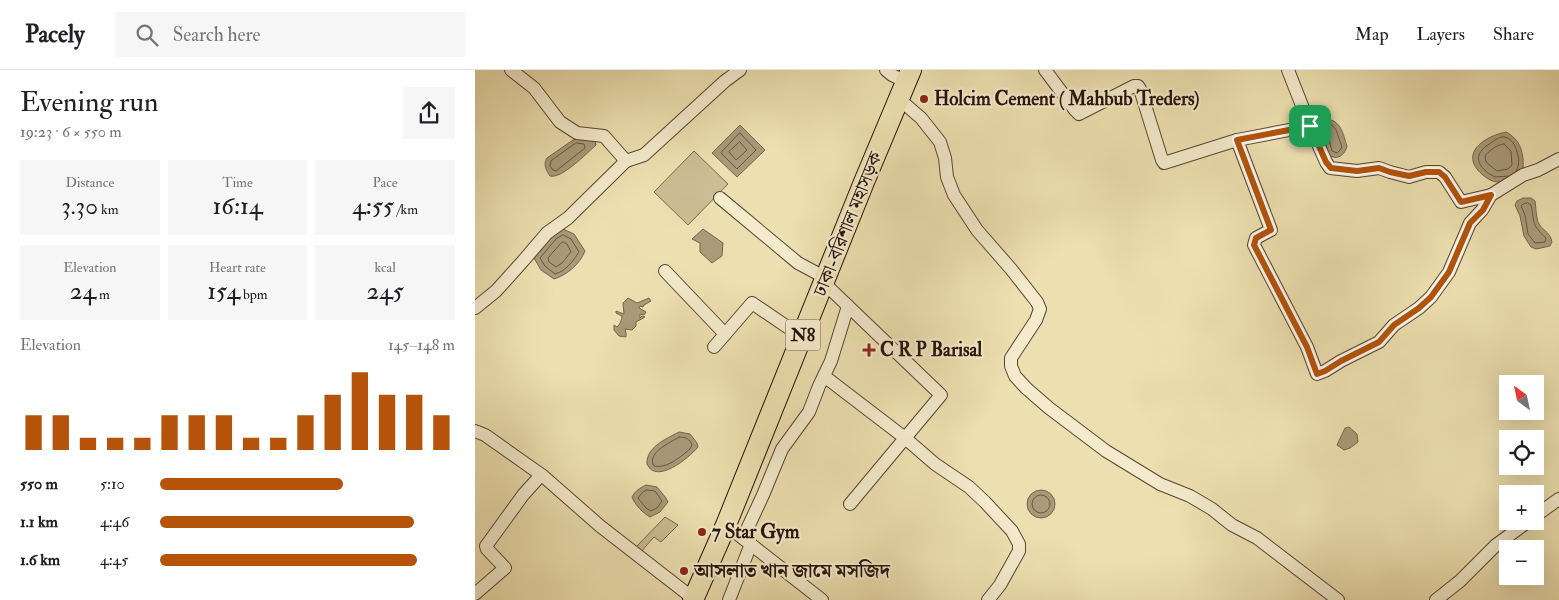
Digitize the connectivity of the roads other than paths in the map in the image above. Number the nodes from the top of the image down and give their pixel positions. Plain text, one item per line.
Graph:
1 (511, 70) edge
2 (740, 70) edge
3 (886, 70) edge
4 (1045, 70) edge
5 (1288, 70) edge
6 (905, 84) edge
7 (1310, 126) junction
8 (1237, 140) junction
9 (1559, 159) edge
10 (626, 161) junction
11 (1491, 195) junction
12 (720, 198) dead end
13 (665, 271) dead end
14 (825, 280) junction
15 (848, 306) junction
16 (475, 308) edge
17 (725, 334) junction
18 (802, 337) junction
19 (714, 347) dead end
20 (824, 376) junction
21 (475, 431) edge
22 (905, 438) junction
23 (541, 475) junction
24 (1559, 499) edge
25 (850, 504) dead end
26 (1544, 510) edge
27 (726, 525) junction
28 (1517, 530) edge
29 (747, 541) junction
30 (475, 594) edge
31 (694, 600) edge
32 (729, 600) edge
33 (821, 600) edge
34 (988, 600) edge
35 (1338, 600) edge
36 (1436, 600) edge

1 - 10 street
2 - 10 street
3 - 6 street
4 - 8 street
5 - 7 street
6 - 14 highway, ঢাকা-বরিশাল মহাসড়ক / N8
6 - 35 street
7 - 8 street
7 - 11 street
8 - 11 street
9 - 11 street
10 - 16 street
12 - 14 street
13 - 17 street
14 - 15 street
14 - 18 highway, ঢাকা-বরিশাল মহাসড়ক / N8
15 - 20 street
15 - 22 street
17 - 18 street
17 - 19 street
18 - 27 highway, ঢাকা-বরিশাল মহাসড়ক / N8
20 - 22 street
20 - 29 street
21 - 23 street
22 - 25 street
22 - 34 street
23 - 30 street
23 - 31 street
24 - 26 street
27 - 29 street
27 - 31 highway, ঢাকা-বরিশাল মহাসড়ক / N8
28 - 36 street
29 - 32 street
29 - 33 street

